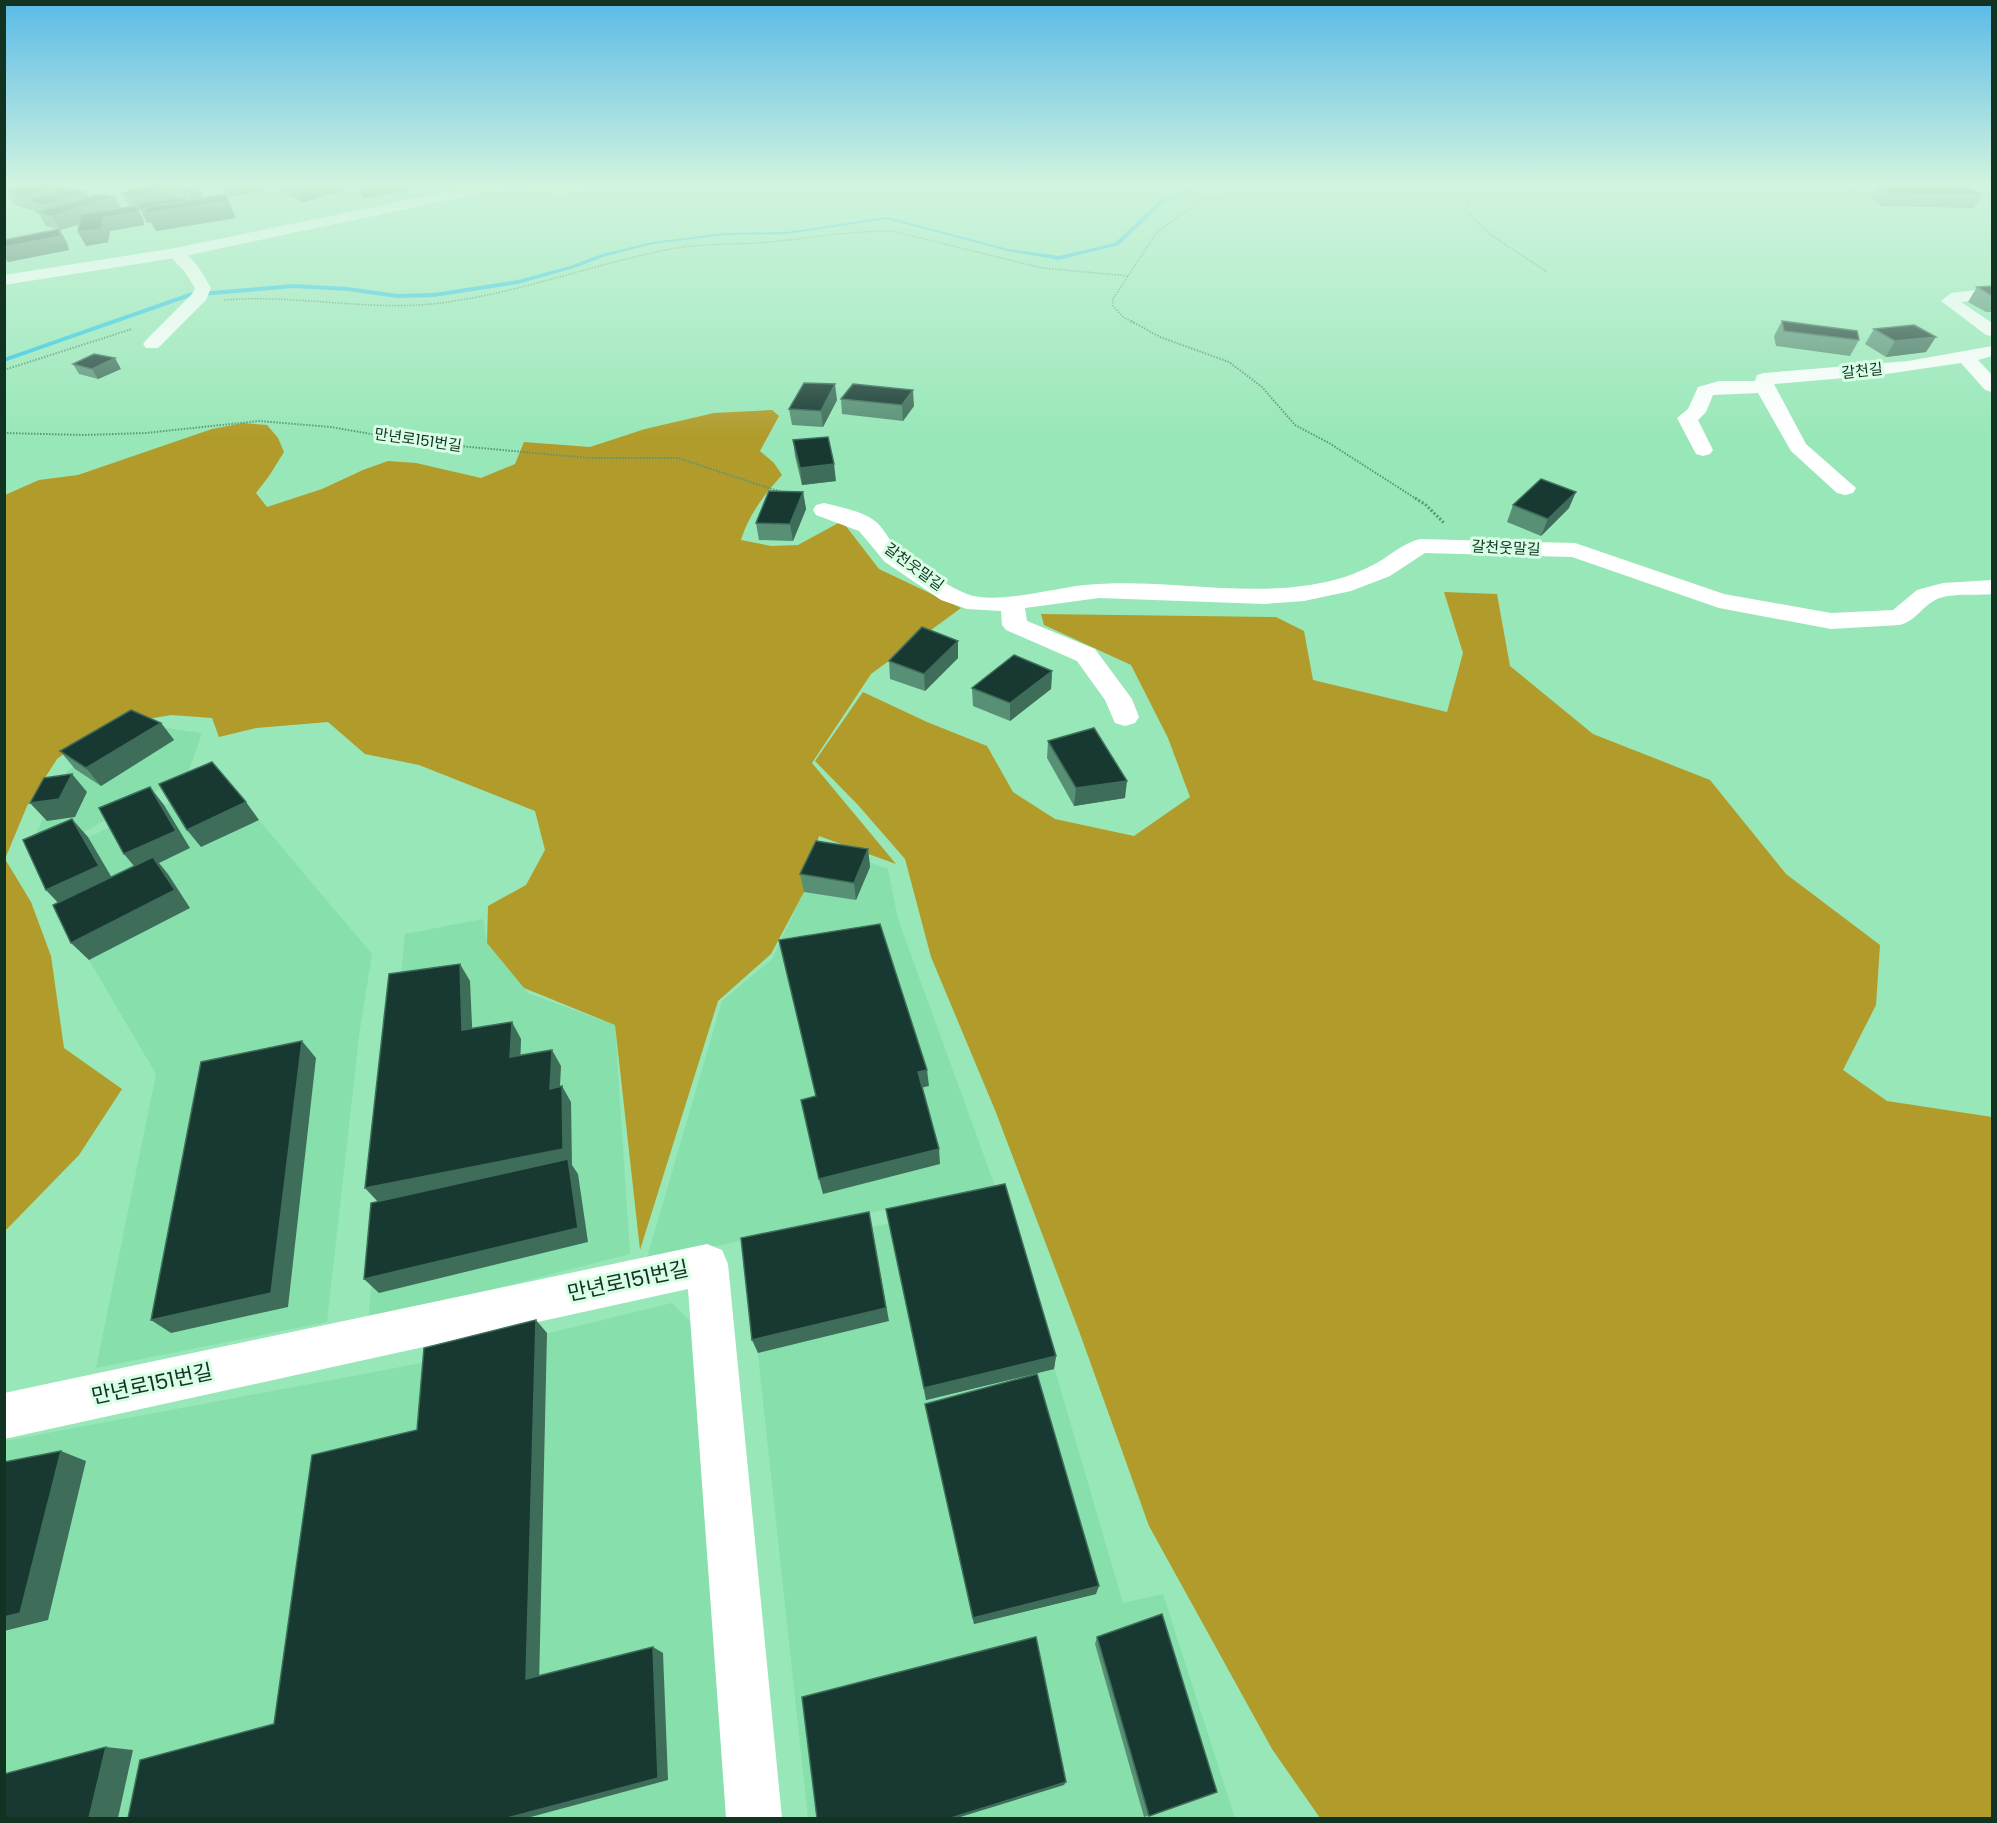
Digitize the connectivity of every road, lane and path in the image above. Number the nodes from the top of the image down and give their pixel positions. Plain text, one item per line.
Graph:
1 (89, 267) edge
2 (190, 267) edge
3 (599, 267) edge
4 (1038, 267) edge
5 (1135, 267) edge
6 (1537, 267) edge
7 (1547, 272) dead end
8 (1129, 276) junction
9 (4, 280) edge
10 (1992, 293) edge
11 (348, 302) dead end
12 (1992, 331) edge
13 (152, 344) dead end
14 (1992, 351) edge
15 (1966, 357) junction
16 (1992, 386) edge
17 (1764, 387) junction
18 (4, 433) edge
19 (1703, 450) dead end
20 (1845, 488) dead end
21 (824, 510) joint
22 (1469, 546) junction
23 (1922, 573) dead end
24 (1992, 587) edge
25 (1943, 590) junction
26 (1012, 603) junction
27 (1125, 717) dead end
28 (4, 1416) edge
29 (754, 1818) edge

1 - 9 street
2 - 13 street
3 - 11 path
4 - 8 path
5 - 8 path
6 - 7 path
8 - 22 path
10 - 12 street
14 - 15 street, 갈천길
15 - 16 street
15 - 17 street, 갈천길
17 - 19 street, 갈천길
17 - 20 street
18 - 21 path, 만년로151번길
21 - 26 street, 갈천웃말길
22 - 25 street, 갈천웃말길
22 - 26 street, 갈천웃말길
23 - 25 street
24 - 25 street, 갈천웃말길
26 - 27 street
28 - 29 street, 만년로151번길

